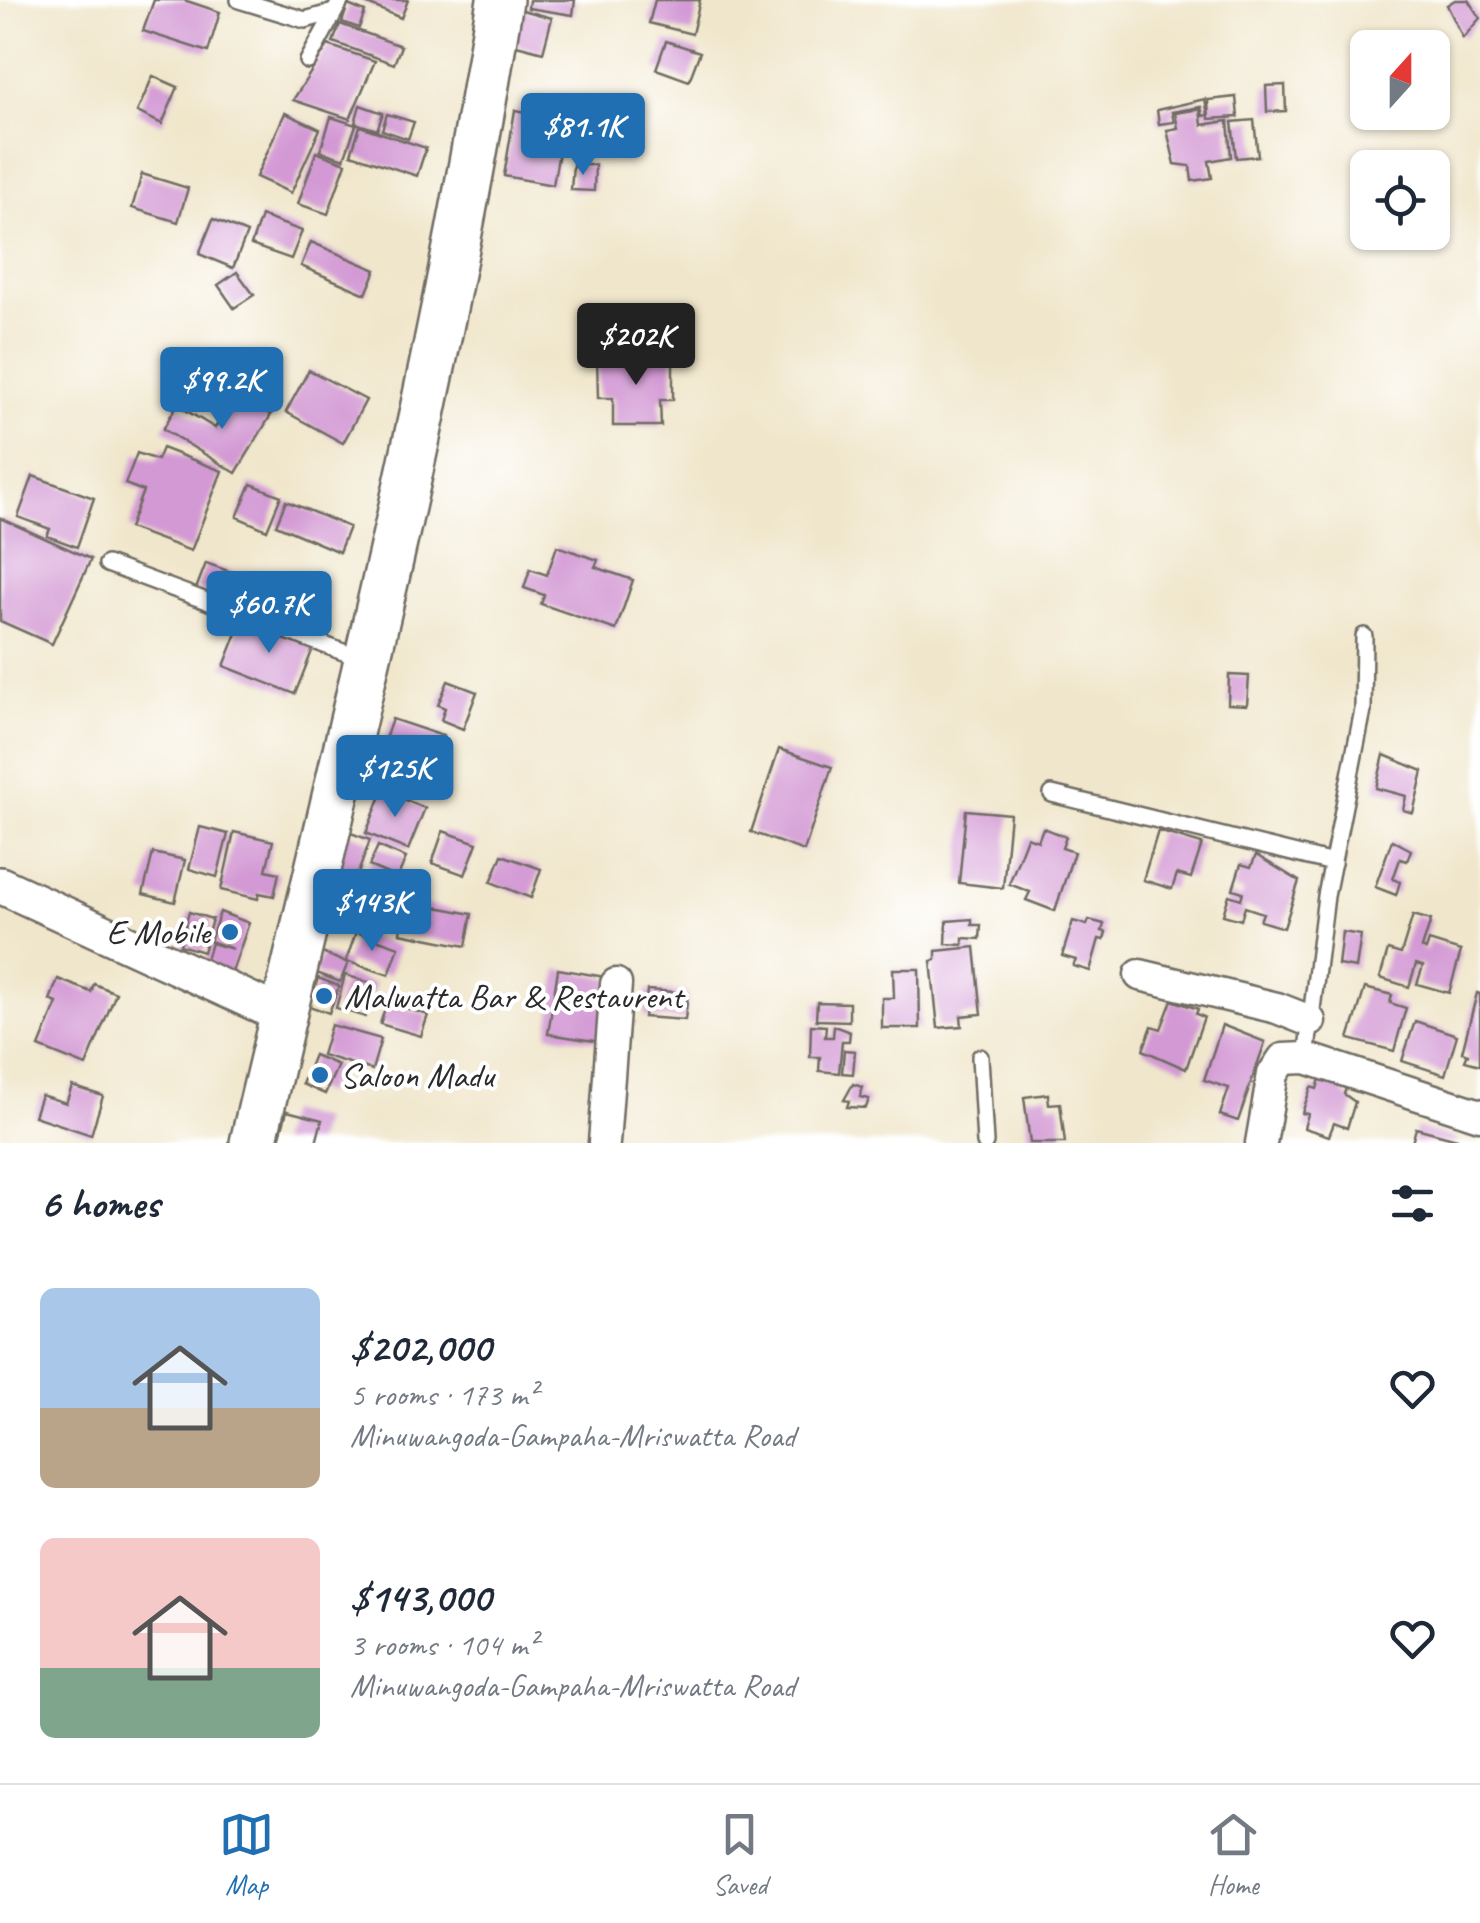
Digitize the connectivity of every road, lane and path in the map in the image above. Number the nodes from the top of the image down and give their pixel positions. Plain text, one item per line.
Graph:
1 (239, 0) edge
2 (500, 0) edge
3 (337, 6) edge
4 (308, 61) dead end
5 (107, 564) dead end
6 (1364, 636) dead end
7 (366, 660) junction
8 (1052, 794) dead end
9 (1334, 862) junction
10 (0, 885) edge
11 (1140, 976) dead end
12 (616, 984) dead end
13 (282, 1014) junction
14 (1310, 1021) junction
15 (980, 1057) dead end
16 (1306, 1058) junction
17 (1480, 1115) edge
18 (252, 1143) edge
19 (604, 1143) edge
20 (985, 1143) edge
21 (1261, 1143) edge

1 - 3 lane
2 - 7 main road
3 - 4 lane
5 - 7 lane
6 - 9 lane
7 - 13 main road
8 - 9 lane
9 - 14 lane
10 - 13 street
11 - 14 street
12 - 19 street
13 - 18 main road
14 - 16 lane
15 - 20 lane
16 - 17 street
16 - 21 street

